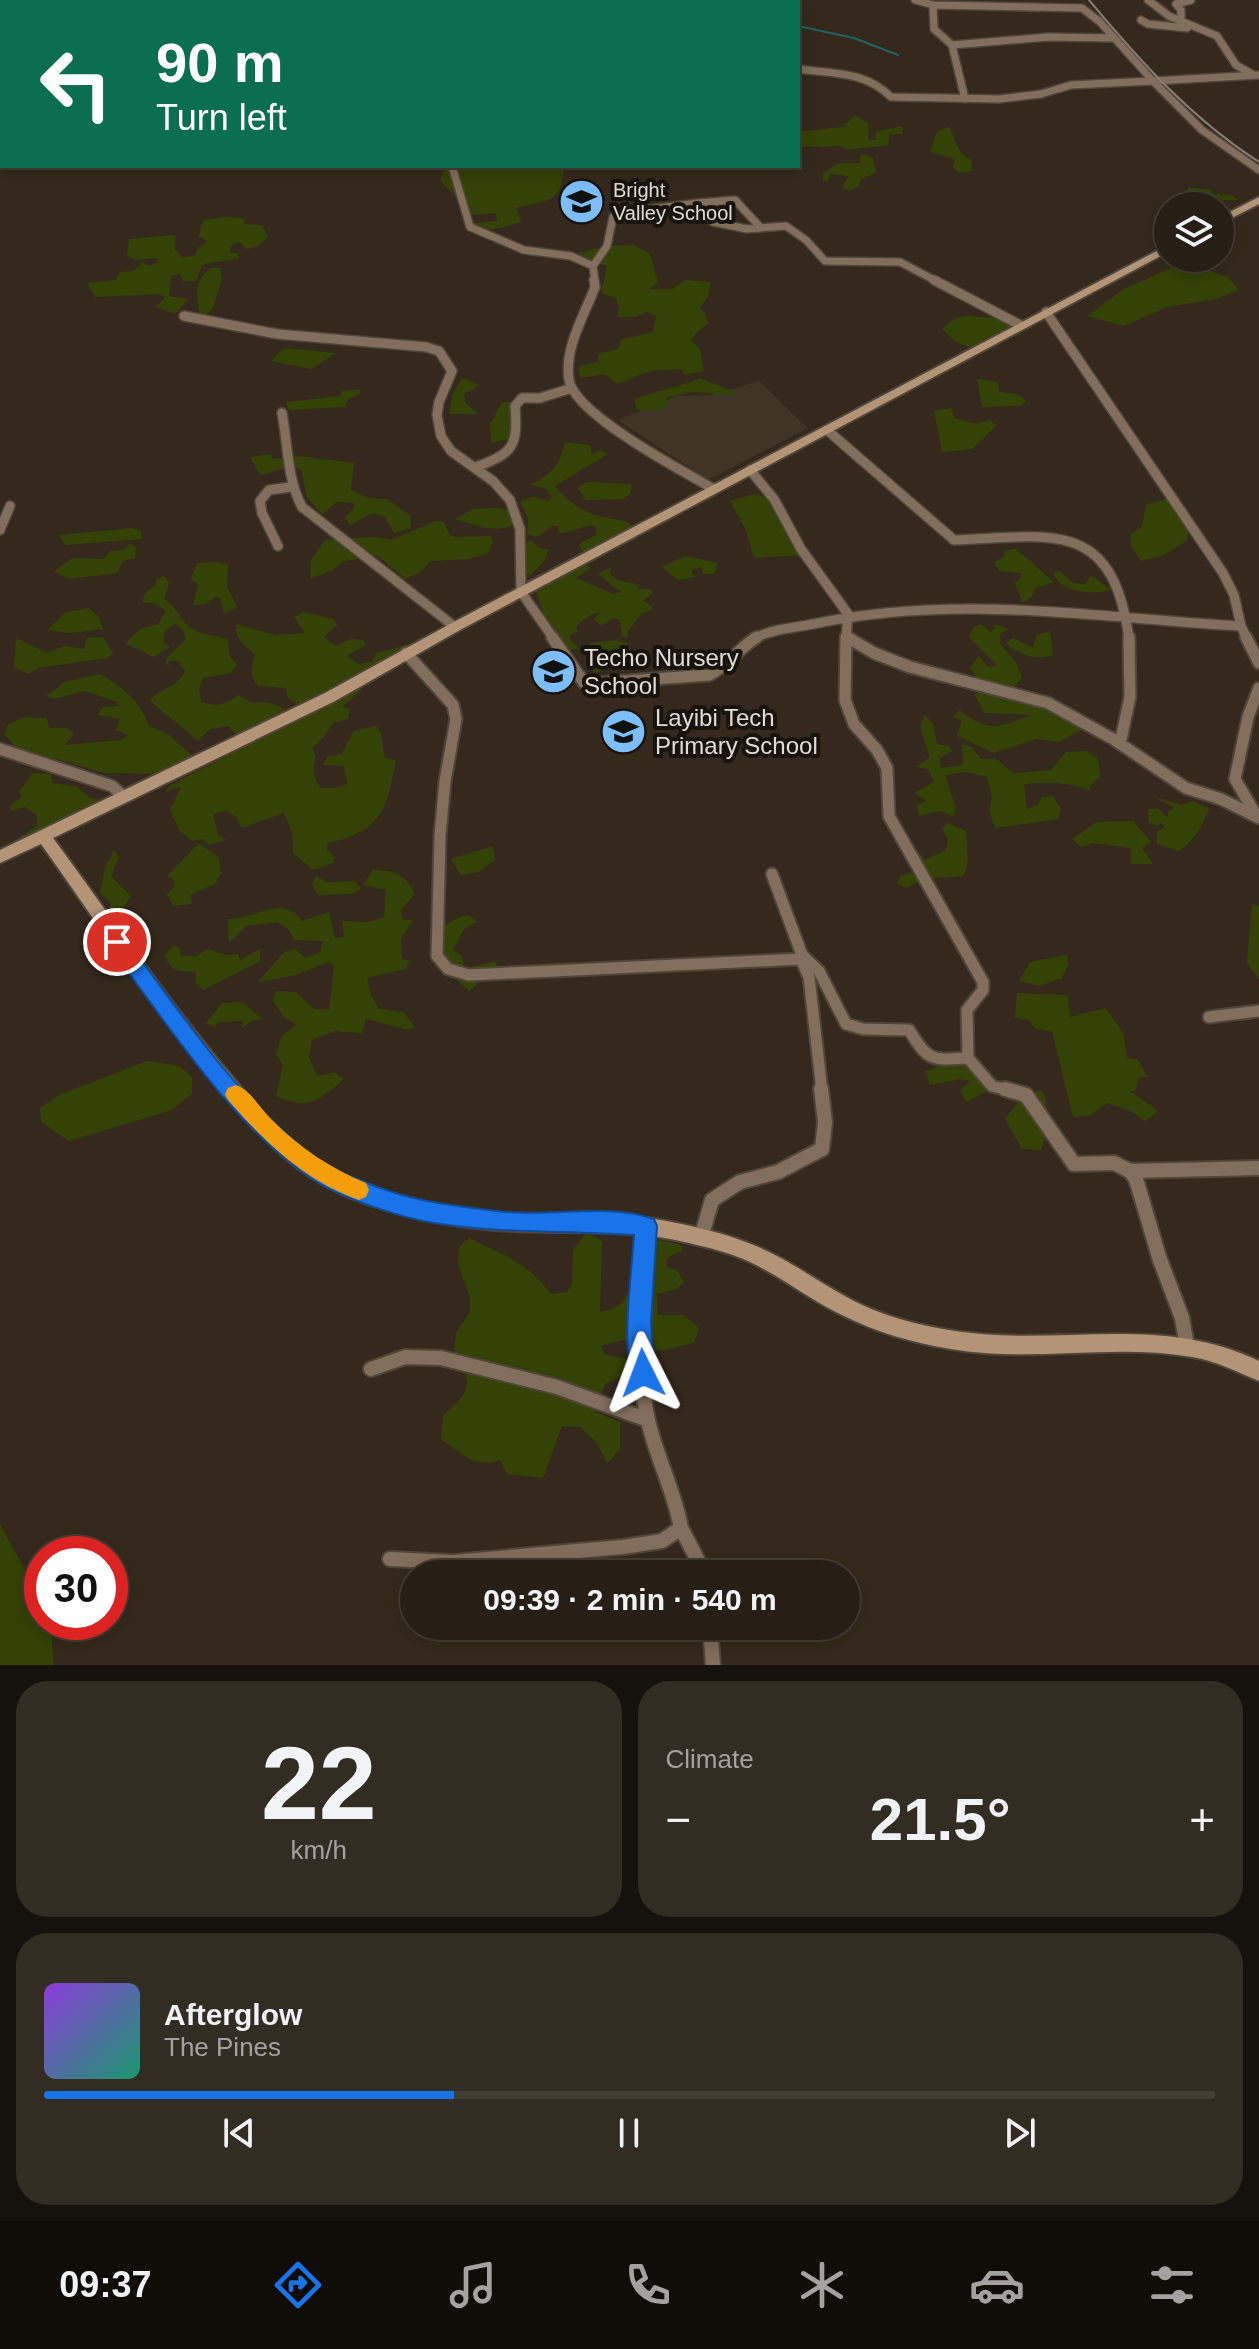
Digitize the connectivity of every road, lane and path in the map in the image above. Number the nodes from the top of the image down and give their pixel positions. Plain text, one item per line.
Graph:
1 (915, 0) edge
2 (1148, 0) edge
3 (1191, 0) edge
4 (933, 5) junction
5 (1141, 20) dead end
6 (1181, 20) junction
7 (1206, 31) junction
8 (1114, 38) junction
9 (952, 45) junction
10 (800, 69) edge
11 (1258, 75) edge
12 (1153, 81) junction
13 (965, 99) junction
14 (453, 168) edge
15 (1259, 170) edge
16 (1259, 200) edge
17 (698, 203) junction
18 (1234, 213) edge
19 (760, 227) junction
20 (1154, 255) edge
21 (593, 266) junction
22 (1046, 312) junction
23 (184, 316) dead end
24 (1020, 325) junction
25 (572, 388) junction
26 (282, 413) dead end
27 (827, 430) junction
28 (476, 467) junction
29 (750, 470) junction
30 (291, 487) junction
31 (714, 489) junction
32 (10, 506) dead end
33 (0, 530) edge
34 (278, 546) dead end
35 (521, 592) junction
36 (848, 614) junction
37 (1126, 617) junction
38 (1241, 626) junction
39 (455, 627) junction
40 (846, 636) junction
41 (406, 653) junction
42 (1259, 663) edge
43 (1259, 688) edge
44 (1120, 744) junction
45 (0, 749) edge
46 (124, 797) junction
47 (1259, 818) edge
48 (44, 837) junction
49 (0, 857) edge
50 (772, 874) dead end
51 (1259, 1011) edge
52 (1209, 1017) dead end
53 (968, 1058) junction
54 (1259, 1168) edge
55 (1130, 1171) junction
56 (646, 1226) junction
57 (701, 1238) junction
58 (1187, 1346) junction
59 (371, 1369) dead end
60 (1259, 1371) edge
61 (648, 1420) junction
62 (681, 1528) junction
63 (390, 1559) dead end
64 (698, 1560) edge
65 (711, 1640) edge
66 (713, 1665) edge

1 - 4 street
2 - 6 street
3 - 6 street
4 - 8 street
4 - 9 street
5 - 7 street
6 - 7 street
7 - 11 street
8 - 9 street
8 - 12 street
9 - 13 street
10 - 13 street
11 - 12 street
12 - 13 street
12 - 15 street
14 - 21 street
16 - 18 street
17 - 19 street
17 - 19 street
17 - 21 street
19 - 24 street
20 - 22 street
21 - 25 street
22 - 24 street
22 - 38 street
23 - 28 street
24 - 27 street
25 - 28 street
25 - 31 street
26 - 30 street
27 - 29 street
27 - 37 street
28 - 35 street
29 - 31 street
29 - 36 street
30 - 34 street
30 - 39 street
31 - 35 street
32 - 33 street
35 - 36 street
35 - 39 street
36 - 37 street
36 - 40 street
37 - 38 street
37 - 44 street
38 - 42 street
39 - 41 street
40 - 44 street
40 - 53 street
41 - 46 street
41 - 57 street
43 - 47 street
44 - 47 street
45 - 46 street
46 - 48 street
48 - 49 street
48 - 56 street
50 - 53 street
51 - 52 street
53 - 55 street
54 - 55 street
55 - 58 street
56 - 57 street
56 - 61 street
57 - 58 street
58 - 60 street
59 - 61 street
61 - 62 street
62 - 63 street
62 - 64 street
65 - 66 street

